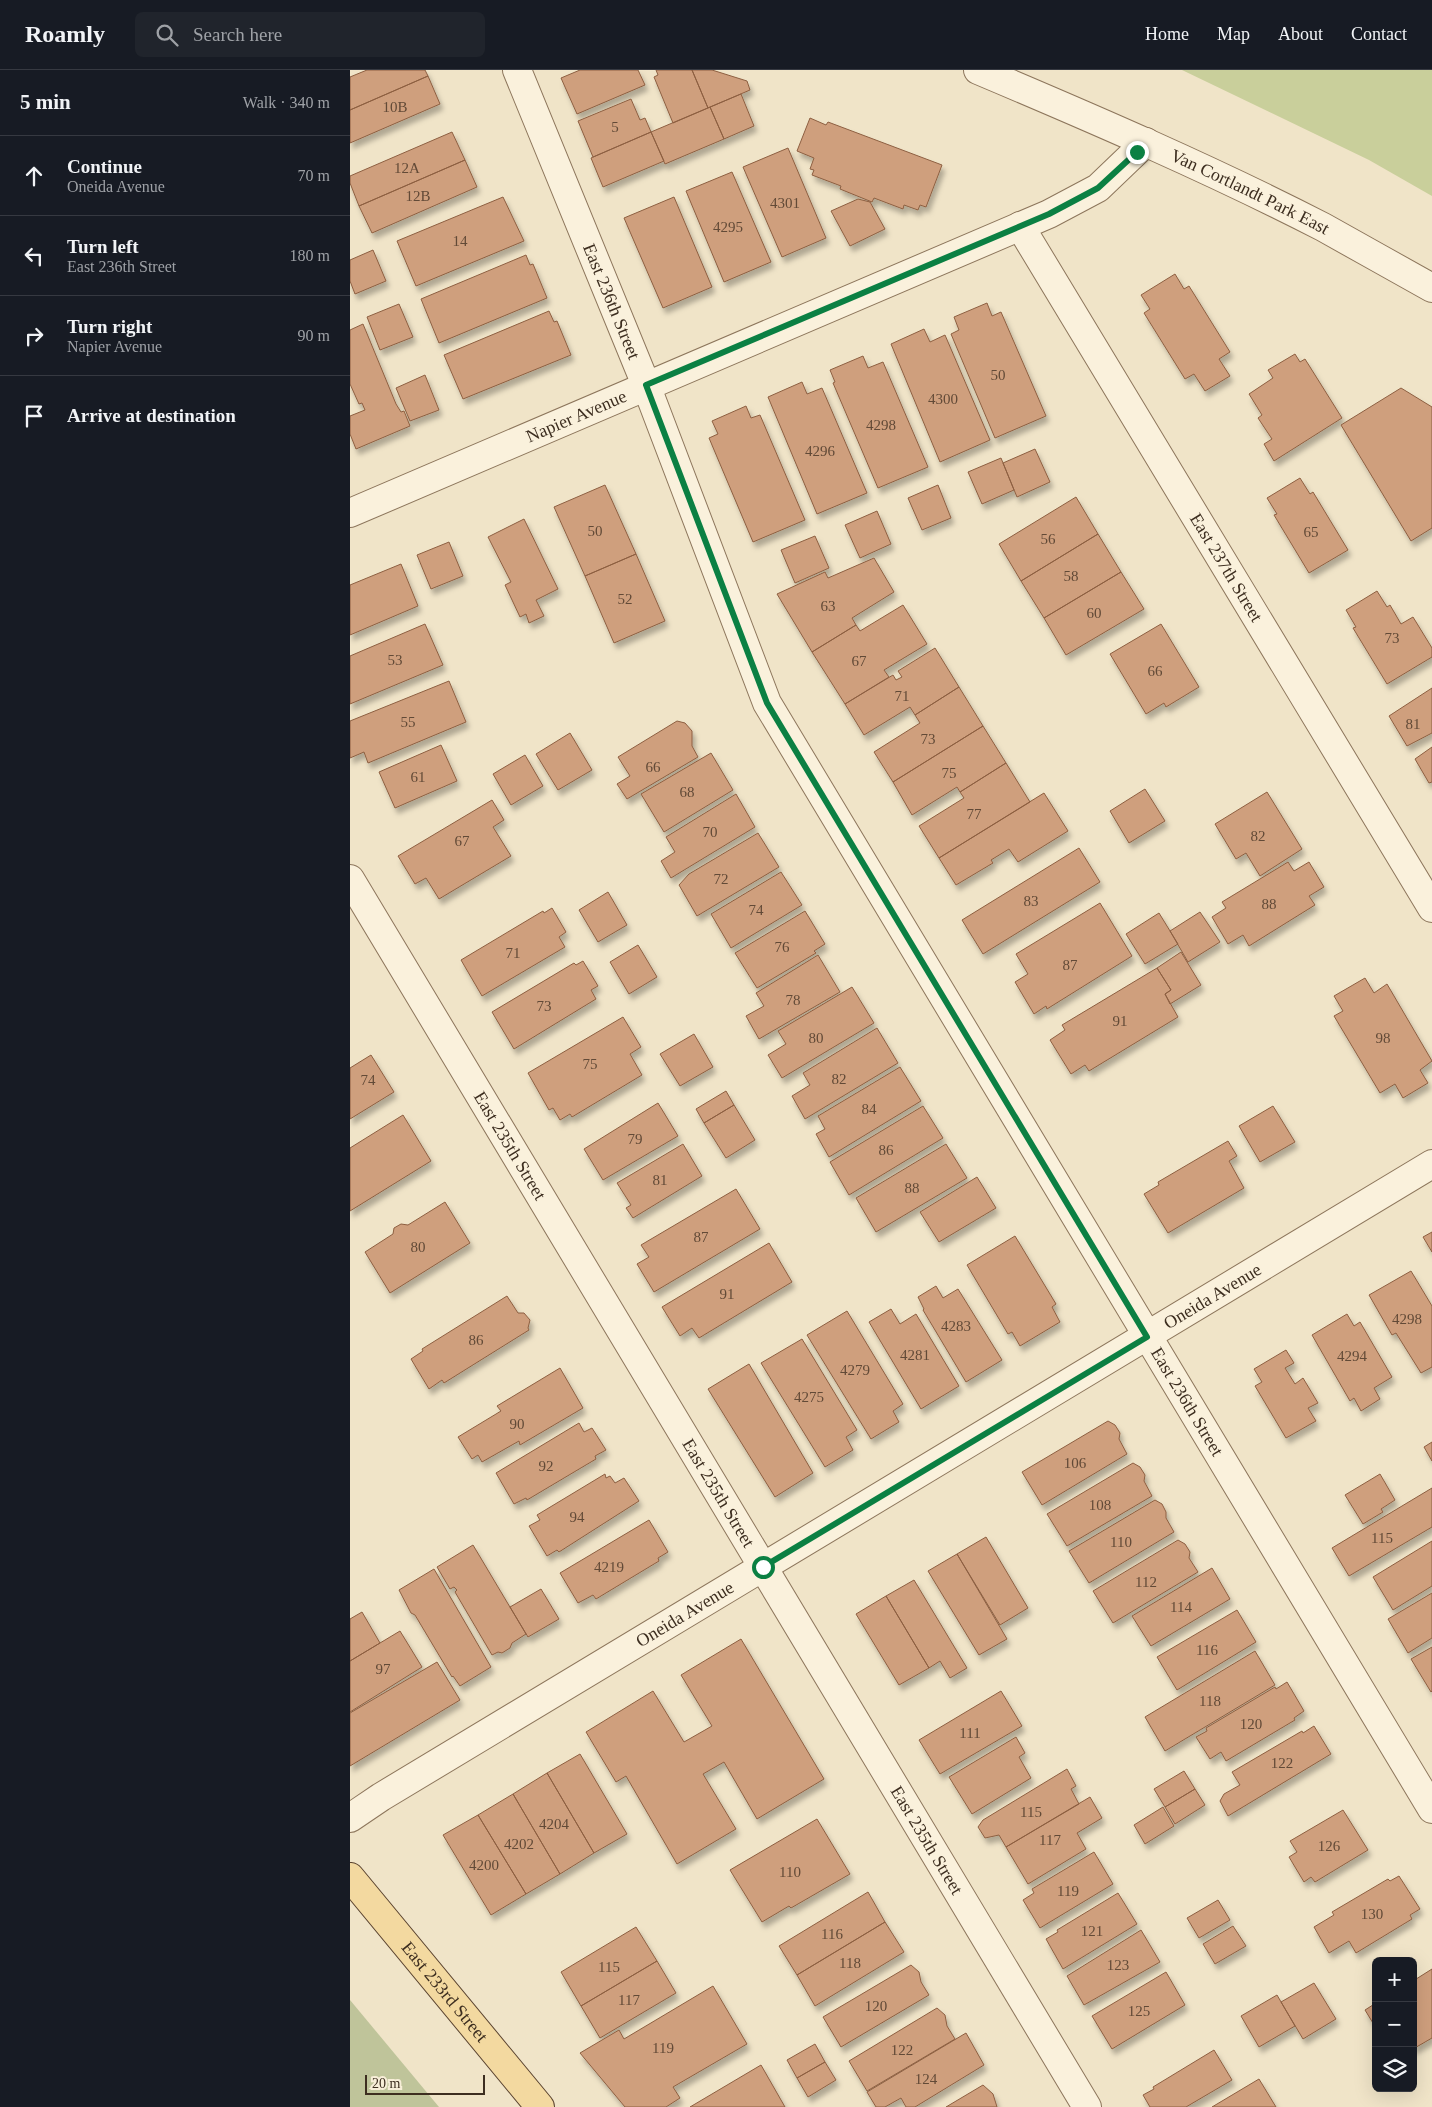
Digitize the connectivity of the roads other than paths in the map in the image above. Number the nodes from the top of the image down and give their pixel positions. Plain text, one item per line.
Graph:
1 (517, 70) edge
2 (978, 70) edge
3 (1146, 142) junction
4 (1020, 226) junction
5 (1432, 288) edge
6 (646, 385) junction
7 (350, 513) edge
8 (350, 879) edge
9 (1432, 908) edge
10 (1432, 1164) edge
11 (1147, 1337) junction
12 (763, 1567) junction
13 (1432, 1809) edge
14 (350, 1818) edge
15 (350, 1877) edge
16 (540, 2107) edge
17 (1087, 2107) edge

1 - 6 street, East 236th Street
2 - 3 street, Van Cortlandt Park East
3 - 4 street, Napier Avenue
3 - 5 street, Van Cortlandt Park East
4 - 6 street, Napier Avenue
4 - 9 street, East 237th Street
6 - 7 street, Napier Avenue
6 - 11 street, East 236th Street
8 - 12 street, East 235th Street
10 - 11 street, Oneida Avenue
11 - 12 street, Oneida Avenue
11 - 13 street, East 236th Street
12 - 14 street, Oneida Avenue
12 - 17 street, East 235th Street
15 - 16 main road, East 233rd Street

